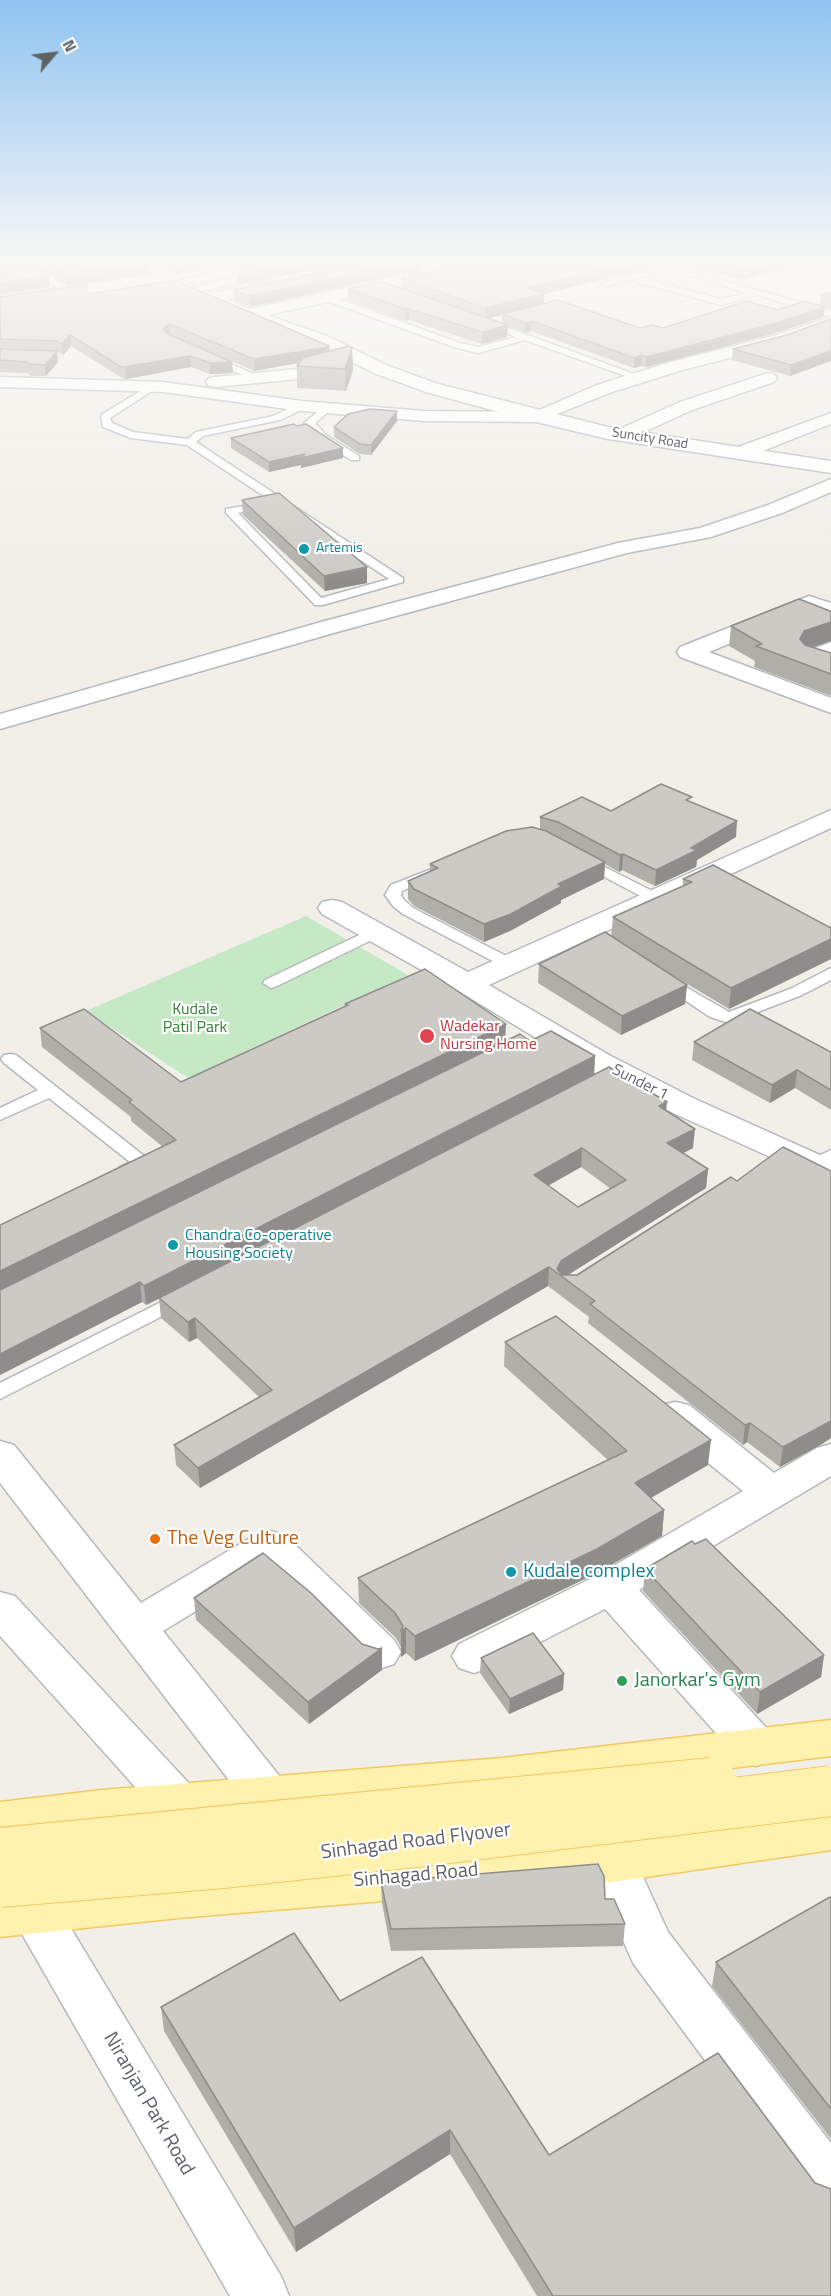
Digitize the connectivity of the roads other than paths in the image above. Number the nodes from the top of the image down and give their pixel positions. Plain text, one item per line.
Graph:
1 (237, 369) edge
2 (319, 369) edge
3 (380, 369) edge
4 (615, 369) edge
5 (667, 369) edge
6 (258, 378) junction
7 (640, 378) junction
8 (768, 378) edge
9 (0, 382) edge
10 (157, 387) junction
11 (302, 406) junction
12 (327, 409) junction
13 (538, 417) junction
14 (831, 418) edge
15 (622, 435) junction
16 (190, 442) junction
17 (740, 453) junction
18 (355, 458) edge
19 (831, 467) edge
20 (831, 485) edge
21 (279, 501) junction
22 (831, 611) edge
23 (831, 649) edge
24 (831, 666) edge
25 (831, 706) edge
26 (0, 722) edge
27 (831, 818) edge
28 (572, 854) edge
29 (438, 869) edge
30 (655, 898) junction
31 (332, 908) dead end
32 (376, 932) junction
33 (510, 964) junction
34 (649, 971) edge
35 (831, 973) edge
36 (271, 983) dead end
37 (467, 984) junction
38 (10, 1059) dead end
39 (49, 1091) junction
40 (0, 1115) edge
41 (825, 1164) edge
42 (111, 1179) edge
43 (198, 1289) edge
44 (0, 1392) edge
45 (647, 1393) edge
46 (0, 1455) edge
47 (831, 1458) edge
48 (772, 1493) junction
49 (611, 1587) junction
50 (0, 1608) edge
51 (135, 1627) junction
52 (379, 1652) edge
53 (474, 1656) dead end
54 (831, 1738) edge
55 (756, 1747) junction
56 (831, 1769) edge
57 (831, 1791) edge
58 (269, 1797) junction
59 (179, 1804) junction
60 (0, 1822) edge
61 (831, 1830) edge
62 (0, 1853) edge
63 (612, 1862) junction
64 (178, 1897) junction
65 (12, 1904) edge
66 (831, 2186) edge
67 (261, 2296) edge

1 - 6 lane
2 - 6 street
3 - 13 street, Suncity Road
4 - 7 lane
5 - 7 street
6 - 10 street
7 - 13 street
8 - 15 street
9 - 10 street
10 - 11 street
10 - 16 lane
11 - 12 street
11 - 16 lane
12 - 13 street
12 - 18 lane
13 - 15 street, Suncity Road
14 - 17 street
15 - 17 street, Suncity Road
16 - 21 lane
17 - 19 street, Suncity Road
20 - 26 street
21 - 21 lane
22 - 25 street
23 - 24 street
27 - 30 street
28 - 30 lane
29 - 33 lane
30 - 33 street
31 - 32 street, Sunder 1
32 - 36 lane
32 - 37 street, Sunder 1
33 - 37 street
34 - 35 lane
37 - 41 street, Sunder 1
38 - 39 lane
39 - 40 lane
39 - 42 lane
43 - 44 lane
45 - 48 street
46 - 51 street
47 - 48 street
48 - 49 street
49 - 53 street
49 - 55 street
50 - 59 street
51 - 52 street
51 - 58 street
54 - 55 main road
55 - 58 main road
56 - 62 main road, Sinhagad Road Flyover, bridge
57 - 65 main road, Sinhagad Road Flyover, bridge
58 - 59 main road
59 - 60 main road
59 - 64 main road
61 - 63 main road, Sinhagad Road
63 - 64 main road, Sinhagad Road
63 - 66 street
64 - 65 main road, Sinhagad Road
65 - 67 street, Niranjan Park Road

